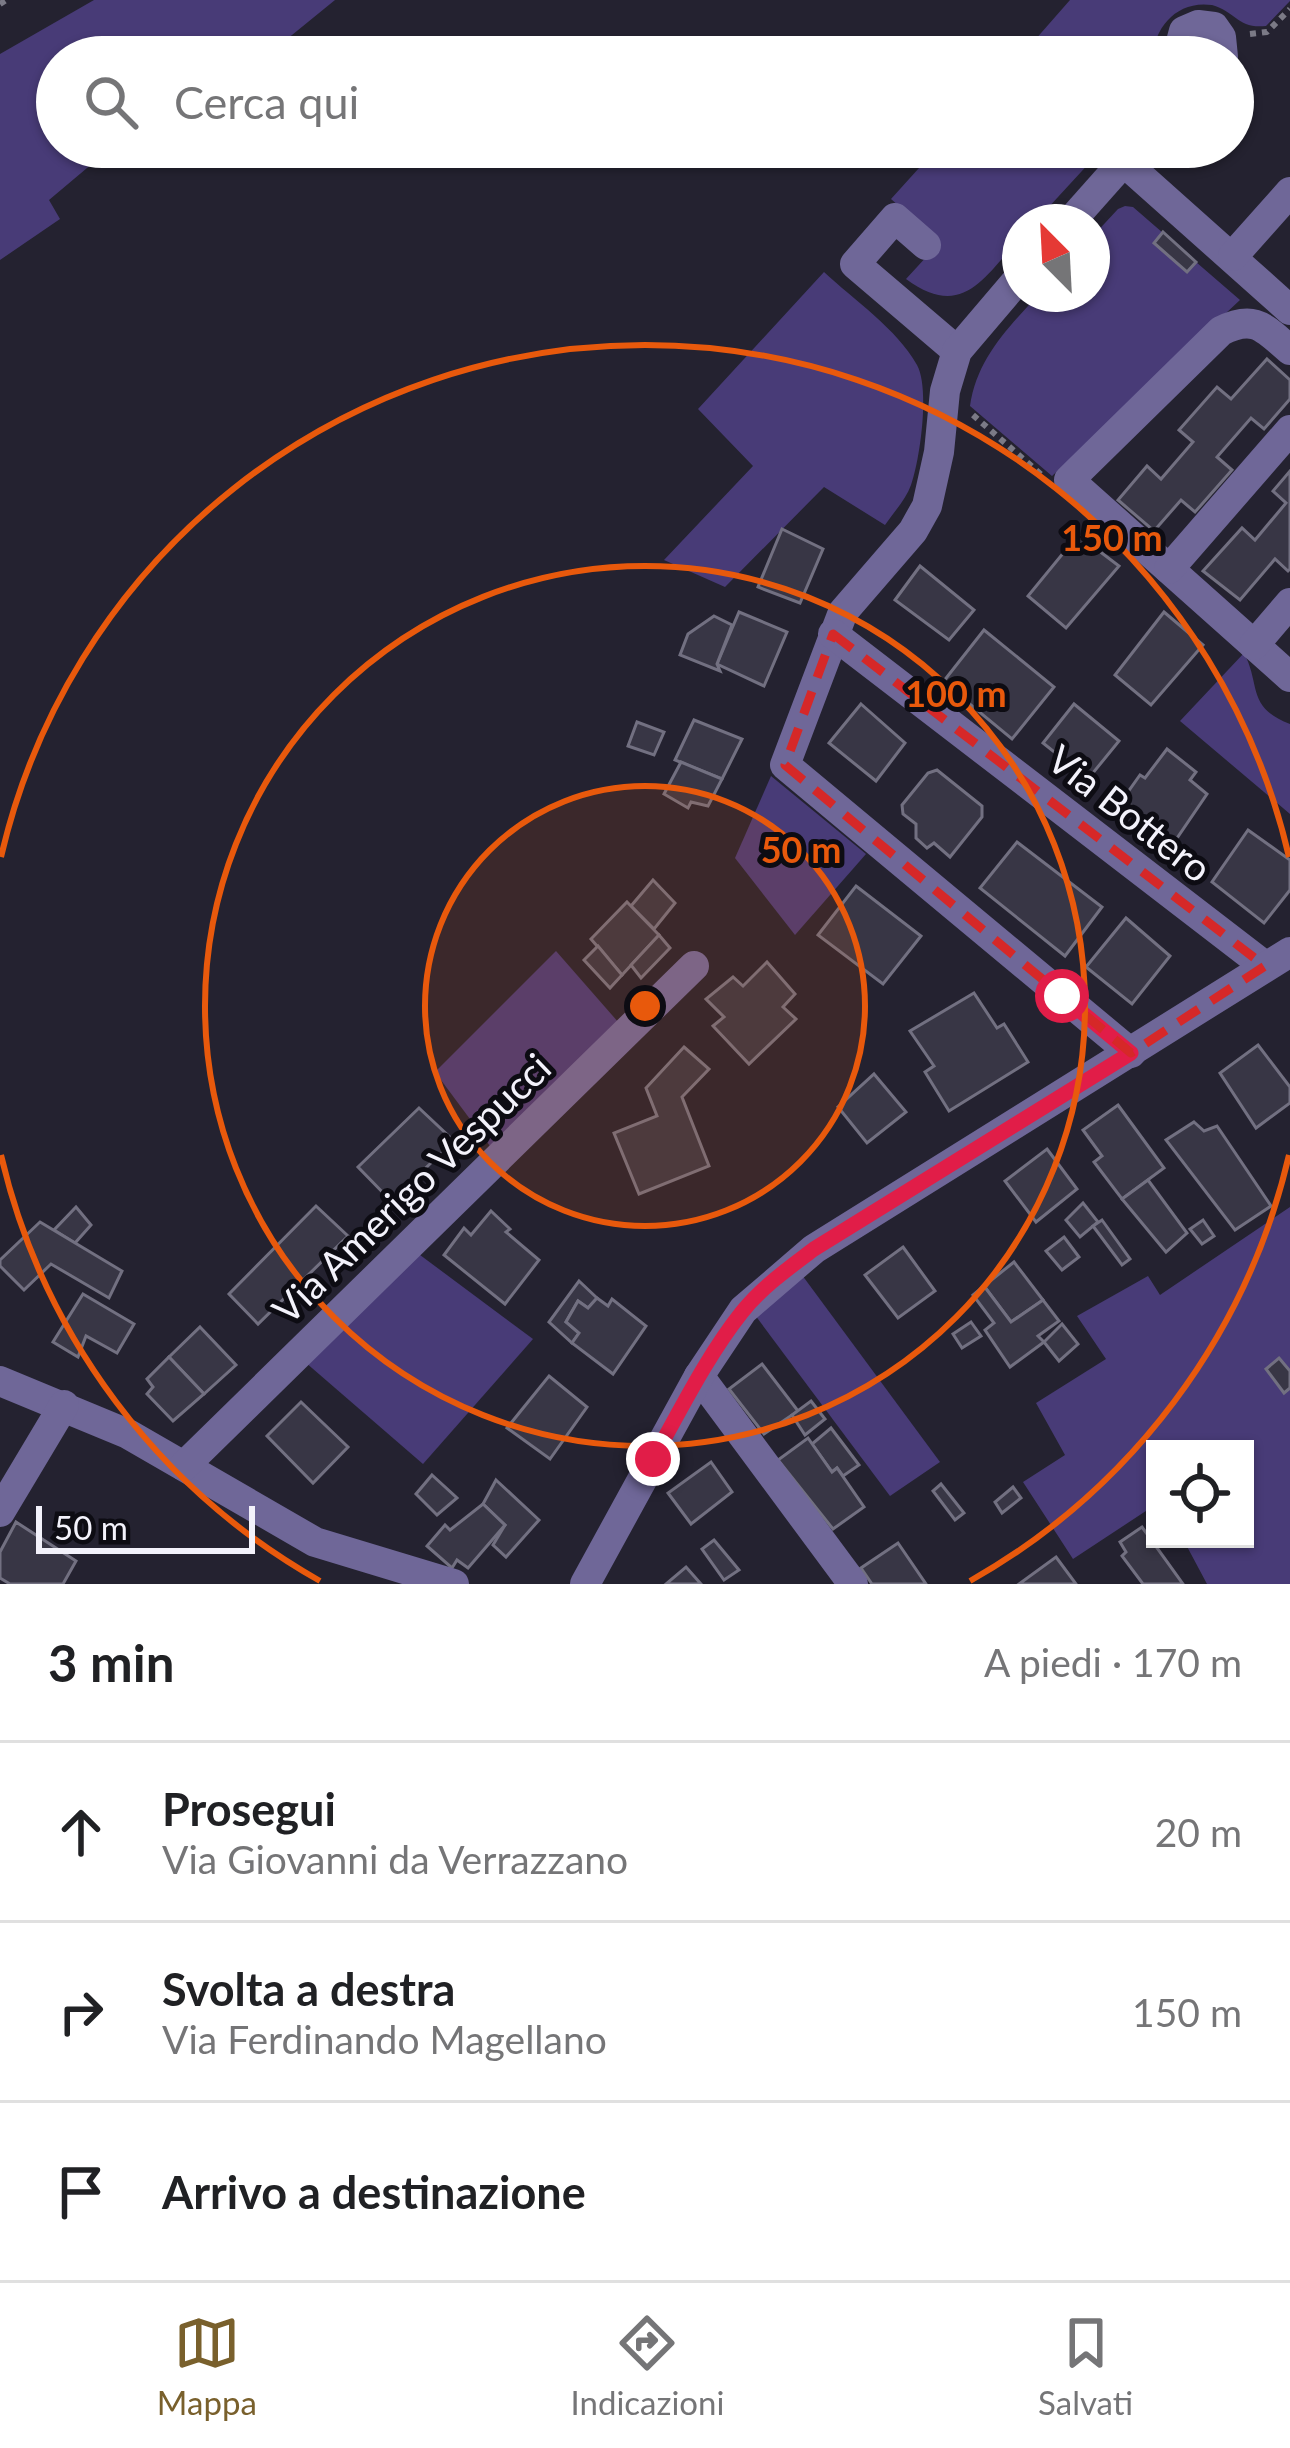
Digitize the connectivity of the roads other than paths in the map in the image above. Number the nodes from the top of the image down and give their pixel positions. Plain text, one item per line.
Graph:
1 (1183, 36) edge
2 (1220, 36) edge
3 (1118, 168) edge
4 (1144, 168) edge
5 (1290, 192) edge
6 (1086, 204) edge
7 (926, 245) dead end
8 (1232, 256) junction
9 (1002, 298) edge
10 (1290, 310) edge
11 (1290, 350) edge
12 (957, 351) junction
13 (1290, 430) edge
14 (1169, 569) junction
15 (1290, 604) edge
16 (833, 634) junction
17 (1254, 645) junction
18 (1290, 677) edge
19 (1278, 959) edge
20 (694, 966) dead end
21 (1131, 1053) junction
22 (699, 1376) junction
23 (0, 1381) edge
24 (64, 1405) junction
25 (184, 1466) junction
26 (0, 1512) edge
27 (454, 1584) edge
28 (585, 1584) edge
29 (853, 1584) edge

1 - 2 street
3 - 6 street
4 - 8 street
5 - 8 street
7 - 12 street
8 - 10 street
9 - 12 street
11 - 14 street
12 - 16 street
13 - 14 street
14 - 17 street
15 - 17 street
16 - 19 street, Via Bottero
16 - 21 street
17 - 18 street
19 - 21 street
20 - 25 street, Via Amerigo Vespucci
21 - 22 street
22 - 28 street
22 - 29 street
23 - 24 street
24 - 25 street
24 - 26 street
25 - 27 street

